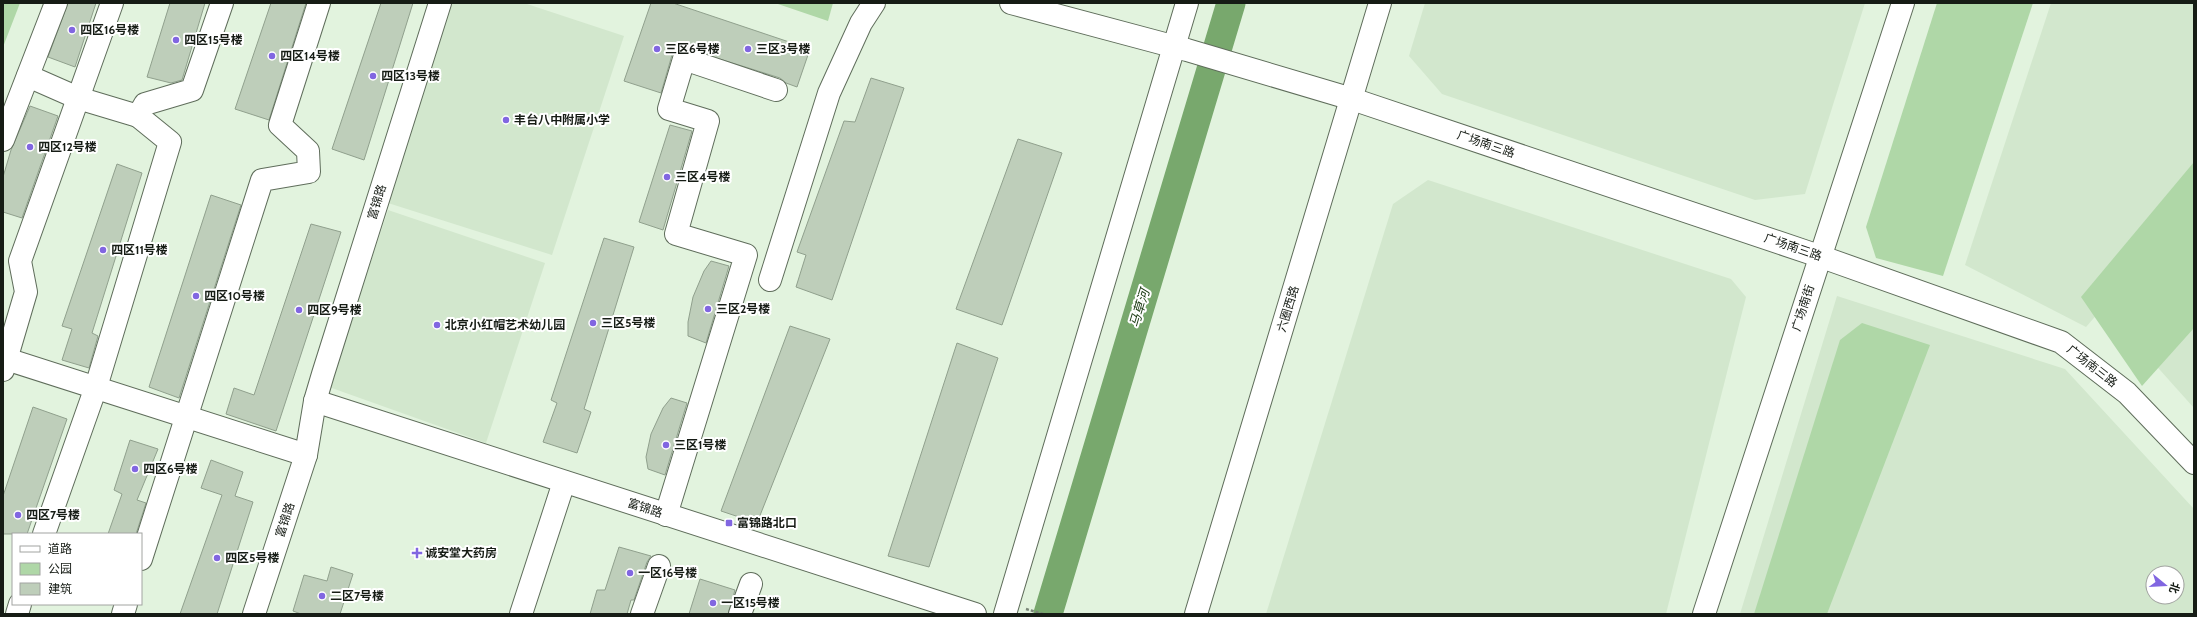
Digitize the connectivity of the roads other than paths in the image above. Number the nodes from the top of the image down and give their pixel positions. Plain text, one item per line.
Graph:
1 (56, 3) edge
2 (112, 3) edge
3 (222, 3) edge
4 (319, 3) edge
5 (440, 3) edge
6 (874, 3) edge
7 (1011, 3) edge
8 (1187, 3) edge
9 (1380, 3) edge
10 (1904, 3) edge
11 (1180, 49) junction
12 (28, 76) junction
13 (776, 90) dead end
14 (78, 98) junction
15 (1352, 99) junction
16 (138, 116) junction
17 (3, 140) edge
18 (1819, 256) junction
19 (770, 280) dead end
20 (4, 362) edge
21 (96, 387) junction
22 (316, 401) junction
23 (188, 416) junction
24 (306, 455) junction
25 (2194, 463) edge
26 (564, 482) junction
27 (666, 515) junction
28 (44, 533) edge
29 (142, 556) edge
30 (659, 566) dead end
31 (1015, 582) junction
32 (751, 584) dead end
33 (1014, 611) edge
34 (254, 614) edge
35 (521, 614) edge
36 (642, 614) edge
37 (740, 614) edge
38 (975, 614) edge
39 (991, 614) edge
40 (1196, 614) edge
41 (1704, 614) edge

1 - 12 street
2 - 14 street
3 - 16 street
4 - 23 street
5 - 22 street, 富锦路
6 - 19 street
7 - 11 street, 广场南三路
8 - 11 street
9 - 15 street, 六圈西路
10 - 18 street, 广场南街
11 - 15 street, 广场南三路
11 - 31 street
12 - 14 street
12 - 17 street
13 - 27 street
14 - 16 street
14 - 20 street
15 - 18 street, 广场南三路
15 - 40 street, 六圈西路
16 - 21 street
18 - 25 street, 广场南三路
18 - 41 street, 广场南街
20 - 21 street
21 - 23 street
21 - 28 street
22 - 24 street, 富锦路
22 - 26 street, 富锦路
23 - 24 street
23 - 29 street
24 - 34 street, 富锦路
26 - 27 street, 富锦路
26 - 35 street
27 - 38 street, 富锦路
30 - 36 street
31 - 33 street
31 - 39 street
32 - 37 street

